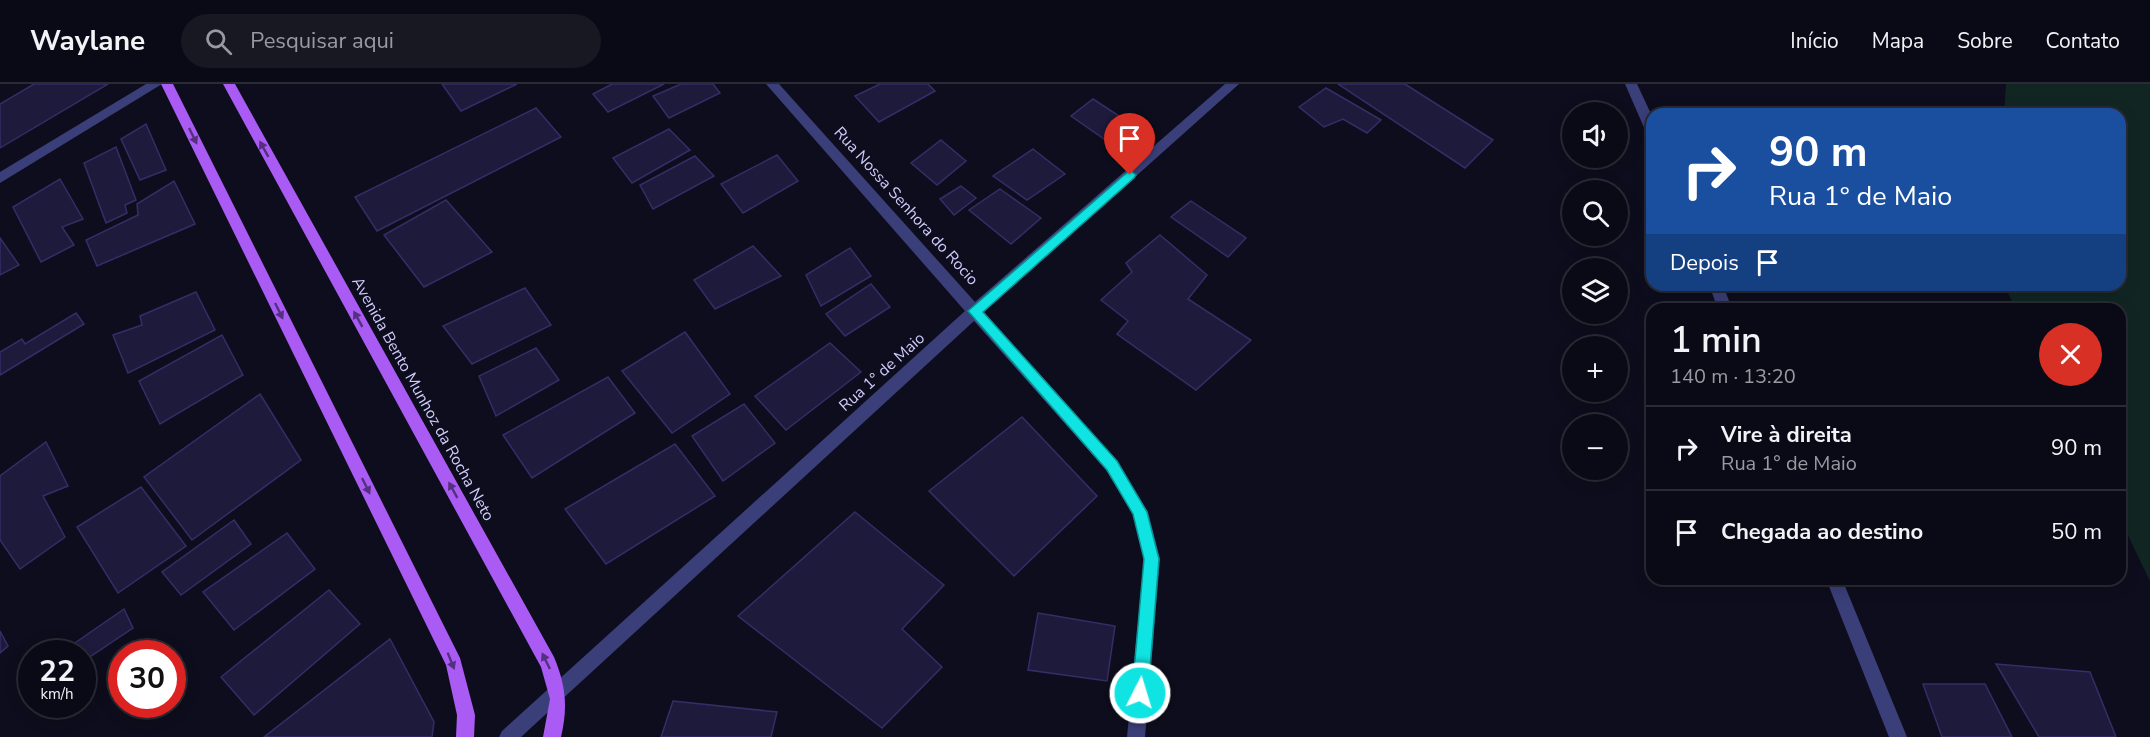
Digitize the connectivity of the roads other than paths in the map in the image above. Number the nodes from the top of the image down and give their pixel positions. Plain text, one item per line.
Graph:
1 (156, 84) edge
2 (167, 84) edge
3 (229, 84) edge
4 (772, 84) edge
5 (1233, 84) edge
6 (1631, 84) edge
7 (1646, 118) edge
8 (0, 178) edge
9 (975, 311) junction
10 (1836, 585) edge
11 (560, 691) junction
12 (465, 737) edge
13 (508, 737) edge
14 (552, 737) edge
15 (1136, 737) edge
16 (1898, 737) edge

1 - 8 street
2 -> 12 main road
11 -> 3 main road, Avenida Bento Munhoz da Rocha Neto
4 - 9 street, Rua Nossa Senhora do Rocio
5 - 9 street, Rua 1° de Maio
6 - 7 street
9 - 11 street, Rua 1° de Maio
9 - 15 street, Rua Nossa Senhora do Rocio
10 - 16 street
11 - 13 street, Rua 1° de Maio
11 - 14 main road, Avenida Bento Munhoz da Rocha Neto

